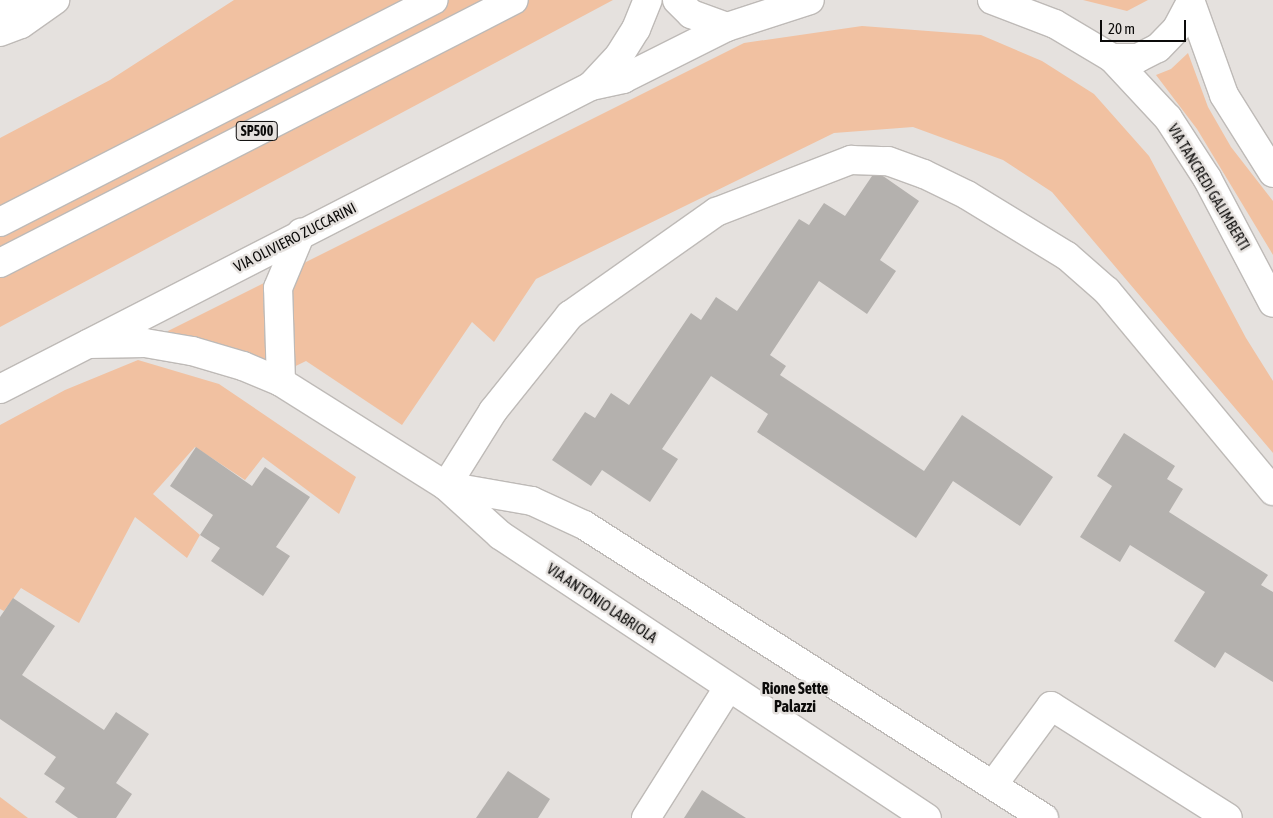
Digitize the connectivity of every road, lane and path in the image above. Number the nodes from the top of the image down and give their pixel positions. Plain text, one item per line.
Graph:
1 (24, 0) edge
2 (55, 0) edge
3 (434, 0) edge
4 (514, 0) edge
5 (648, 0) edge
6 (677, 0) edge
7 (810, 0) edge
8 (992, 0) edge
9 (1190, 1) edge
10 (0, 3) edge
11 (727, 27) junction
12 (0, 32) edge
13 (1112, 58) junction
14 (591, 86) junction
15 (1273, 173) edge
16 (0, 222) edge
17 (301, 234) junction
18 (0, 263) edge
19 (1273, 303) edge
20 (88, 344) junction
21 (281, 382) junction
22 (0, 389) edge
23 (446, 486) junction
24 (1273, 490) edge
25 (728, 688) junction
26 (993, 785) junction
27 (646, 818) edge
28 (927, 818) edge
29 (1044, 818) edge
30 (1228, 818) edge

1 - 10 main road
2 - 12 main road
3 - 16 main road, SP500
4 - 18 main road, SP500
5 - 14 main road, VIA OLIVIERO ZUCCARINI
6 - 11 main road
7 - 11 main road
8 - 13 main road, VIA TANCREDI GALIMBERTI
9 - 13 main road
9 - 15 main road
11 - 14 main road, VIA OLIVIERO ZUCCARINI
13 - 19 main road, VIA TANCREDI GALIMBERTI
14 - 17 main road, VIA OLIVIERO ZUCCARINI
17 - 20 main road, VIA OLIVIERO ZUCCARINI
17 - 21 main road
20 - 21 main road, VIA ANTONIO LABRIOLA
20 - 22 main road, VIA OLIVIERO ZUCCARINI
21 - 23 main road, VIA ANTONIO LABRIOLA
23 - 24 main road
23 - 25 main road, VIA ANTONIO LABRIOLA
23 - 26 main road
25 - 27 main road
25 - 28 main road, VIA ANTONIO LABRIOLA
26 - 29 main road
26 - 30 main road

